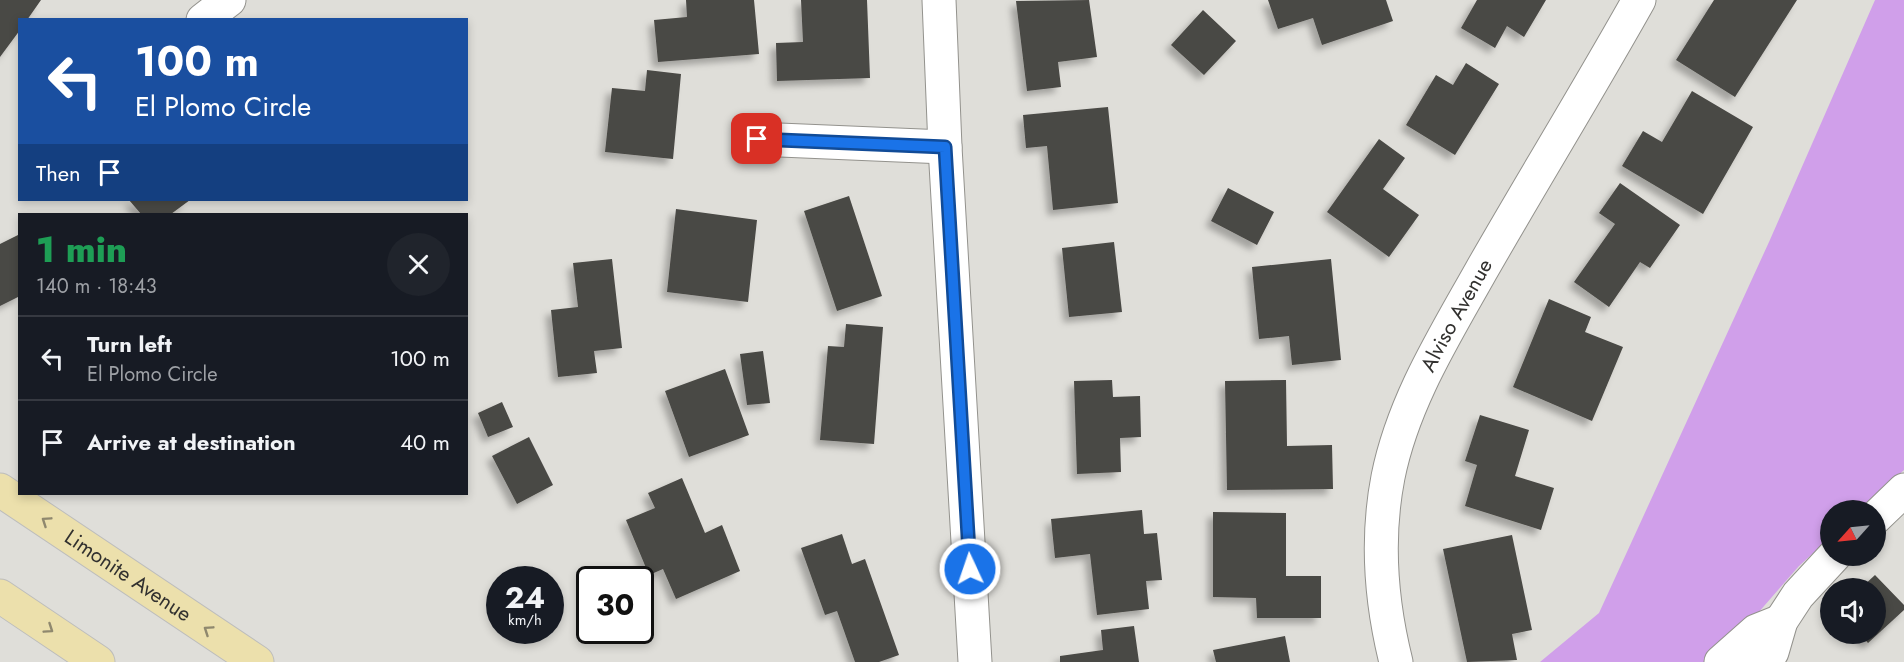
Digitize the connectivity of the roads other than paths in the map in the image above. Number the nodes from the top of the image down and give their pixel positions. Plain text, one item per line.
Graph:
1 (229, 0) edge
2 (939, 0) edge
3 (1639, 0) edge
4 (206, 18) edge
5 (757, 139) dead end
6 (945, 147) junction
7 (0, 490) edge
8 (1904, 490) edge
9 (1886, 507) edge
10 (1824, 566) edge
11 (0, 596) edge
12 (1781, 621) junction
13 (98, 662) edge
14 (257, 662) edge
15 (975, 662) edge
16 (1396, 662) edge
17 (1721, 662) edge
18 (1761, 662) edge

1 - 4 street
2 - 6 street
3 - 16 street, Alviso Avenue
5 - 6 street
6 - 15 street
14 -> 7 main road, Limonite Avenue
8 - 9 street
10 - 12 street
11 -> 13 main road
12 - 17 street
12 - 18 street

